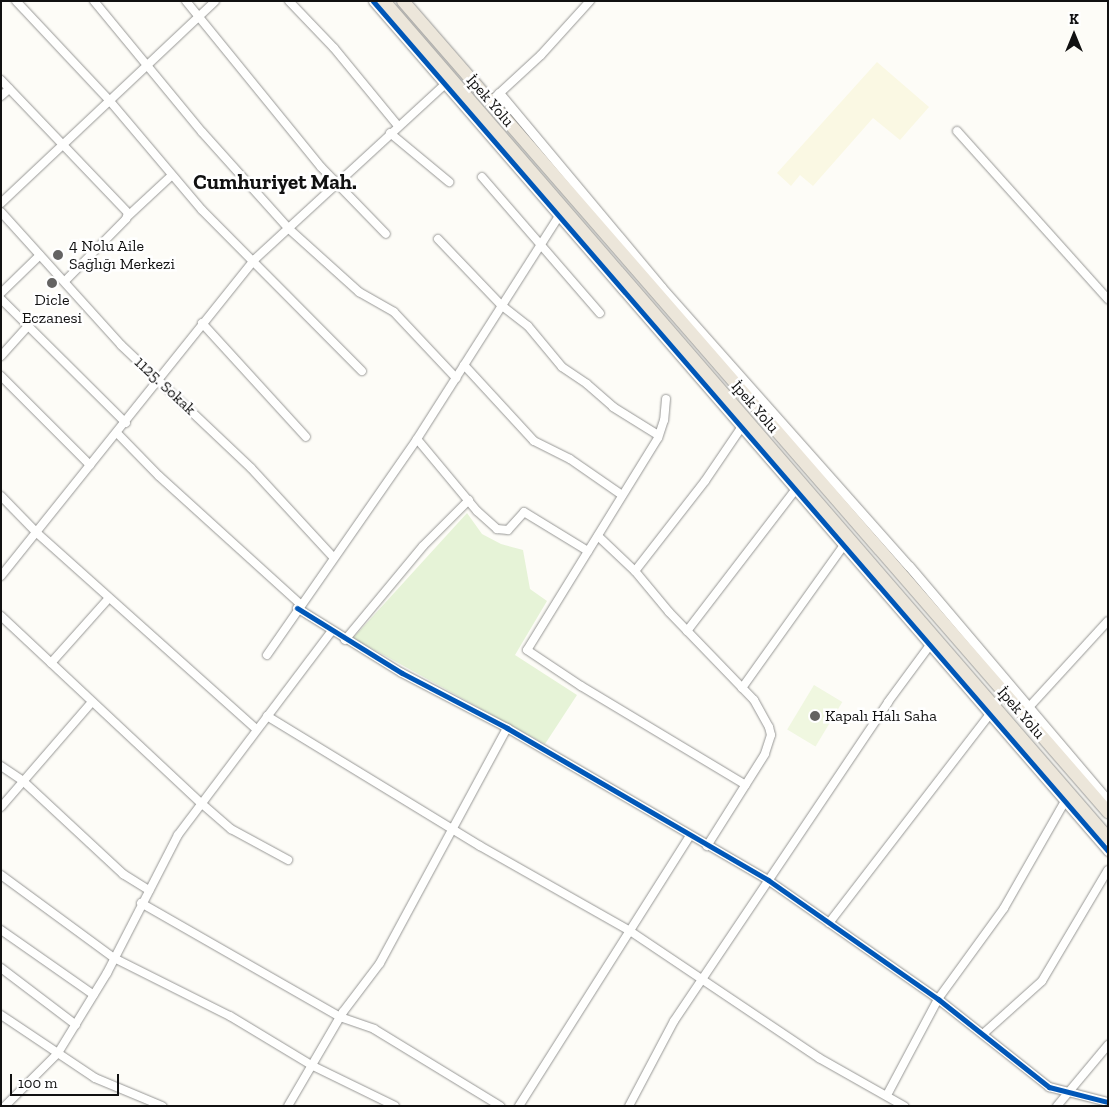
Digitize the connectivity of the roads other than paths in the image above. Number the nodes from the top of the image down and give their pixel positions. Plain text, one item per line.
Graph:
1 (16, 1) edge
2 (94, 1) edge
3 (186, 1) edge
4 (215, 1) edge
5 (289, 1) edge
6 (373, 1) edge
7 (384, 1) edge
8 (403, 1) edge
9 (590, 1) edge
10 (198, 16) junction
11 (147, 66) junction
12 (1, 80) edge
13 (445, 84) junction
14 (9, 89) junction
15 (1, 96) edge
16 (495, 97) junction
17 (109, 100) junction
18 (398, 126) junction
19 (957, 132) dead end
20 (390, 133) junction
21 (63, 143) junction
22 (171, 176) junction
23 (482, 177) dead end
24 (449, 182) dead end
25 (335, 184) junction
26 (1, 203) edge
27 (1, 212) edge
28 (128, 216) junction
29 (559, 216) junction
30 (288, 228) junction
31 (386, 234) dead end
32 (438, 239) dead end
33 (541, 244) junction
34 (40, 255) junction
35 (252, 263) junction
36 (65, 281) junction
37 (1, 293) edge
38 (1, 299) edge
39 (1108, 299) edge
40 (501, 305) junction
41 (600, 313) dead end
42 (202, 323) junction
43 (28, 326) junction
44 (1, 356) edge
45 (464, 365) junction
46 (362, 371) dead end
47 (1, 376) edge
48 (456, 378) junction
49 (159, 380) junction
50 (666, 399) dead end
51 (126, 423) junction
52 (741, 428) junction
53 (117, 434) junction
54 (658, 435) junction
55 (306, 437) dead end
56 (417, 439) junction
57 (90, 466) junction
58 (796, 489) junction
59 (622, 495) junction
60 (1, 496) edge
61 (469, 500) junction
62 (37, 533) junction
63 (598, 536) junction
64 (844, 545) junction
65 (588, 551) junction
66 (333, 557) junction
67 (635, 571) junction
68 (1, 576) edge
69 (109, 598) junction
70 (299, 606) junction
71 (1, 616) edge
72 (1108, 621) edge
73 (332, 631) junction
74 (687, 631) junction
75 (345, 640) junction
76 (930, 645) junction
77 (267, 655) dead end
78 (51, 663) junction
79 (742, 688) junction
80 (92, 702) junction
81 (1030, 706) junction
82 (990, 714) junction
83 (266, 716) junction
84 (507, 728) junction
85 (256, 729) junction
86 (1, 766) edge
87 (23, 781) junction
88 (746, 785) junction
89 (1064, 801) junction
90 (1108, 801) edge
91 (200, 804) junction
92 (1, 807) edge
93 (1108, 812) edge
94 (452, 828) junction
95 (690, 836) junction
96 (1108, 838) edge
97 (707, 846) junction
98 (1108, 851) edge
99 (288, 860) dead end
100 (1108, 870) edge
101 (1, 875) edge
102 (768, 880) junction
103 (149, 890) junction
104 (141, 903) junction
105 (829, 923) junction
106 (1, 930) edge
107 (630, 931) junction
108 (114, 958) junction
109 (1, 968) edge
110 (702, 978) junction
111 (94, 995) junction
112 (938, 999) junction
113 (1, 1015) edge
114 (340, 1017) junction
115 (76, 1025) junction
116 (983, 1034) junction
117 (1108, 1045) edge
118 (58, 1053) junction
119 (313, 1066) junction
120 (1068, 1090) junction
121 (887, 1095) junction
122 (1108, 1102) edge
123 (5, 1106) edge
124 (162, 1106) edge
125 (288, 1106) edge
126 (395, 1106) edge
127 (500, 1106) edge
128 (519, 1106) edge
129 (629, 1106) edge
130 (904, 1106) edge
131 (1056, 1106) edge

1 - 17 street
2 - 11 street
3 - 10 street
4 - 10 street
5 - 18 street
6 - 13 street
7 - 96 highway
8 - 16 highway, İpek Yolu
9 - 16 street
10 - 11 street
10 - 25 street
11 - 17 street
11 - 30 street
12 - 14 street
13 - 18 street
13 - 29 street
14 - 15 street
14 - 21 street
16 - 81 street
16 - 93 highway, İpek Yolu
17 - 21 street
17 - 22 street
18 - 20 street
19 - 39 street
20 - 24 street
20 - 25 street
21 - 26 street
21 - 28 street
22 - 28 street
22 - 35 street
23 - 33 street
25 - 30 street
25 - 31 street
27 - 34 street, 1125. Sokak
28 - 36 street
29 - 33 street
29 - 52 street
30 - 35 street
30 - 48 street
32 - 40 street
33 - 40 street
33 - 41 street
34 - 36 street, 1125. Sokak
34 - 37 street
35 - 42 street
35 - 46 street
36 - 49 street, 1125. Sokak
38 - 43 street
40 - 45 street
40 - 54 street
42 - 49 street
42 - 55 street
43 - 44 street
43 - 51 street
45 - 48 street
45 - 59 street
47 - 57 street
48 - 56 street
49 - 51 street
49 - 66 street, 1125. Sokak
50 - 54 street
51 - 53 street
52 - 58 street
52 - 67 street
53 - 57 street
53 - 70 street
54 - 59 street
56 - 61 street
56 - 66 street
57 - 62 street
58 - 64 street
58 - 74 street
59 - 63 street
60 - 62 street
61 - 65 street
61 - 75 street
62 - 68 street
62 - 69 street
63 - 65 street
63 - 67 street
64 - 76 street
64 - 79 street
65 - 88 street
66 - 70 street
67 - 74 street
69 - 78 street
69 - 85 street
70 - 73 street
70 - 77 street
71 - 78 street
72 - 81 street
73 - 75 street
73 - 83 street
74 - 79 street
75 - 84 street
76 - 82 street
76 - 102 street
78 - 80 street
79 - 88 street
80 - 87 street
80 - 91 street
81 - 90 street
82 - 89 street
82 - 105 street
83 - 85 street
83 - 94 street
84 - 94 street
84 - 95 street
85 - 91 street
86 - 87 street
87 - 92 street
87 - 103 street
88 - 97 street
89 - 98 street
89 - 112 street
91 - 99 street
91 - 103 street
94 - 107 street
94 - 114 street
95 - 97 street
95 - 107 street
97 - 102 street
100 - 116 street
101 - 108 street
102 - 105 street
102 - 110 street
103 - 104 street
104 - 108 street
104 - 114 street
105 - 112 street
106 - 111 street
107 - 110 street
107 - 128 street
108 - 111 street
108 - 119 street
109 - 115 street
110 - 121 street
110 - 129 street
111 - 115 street
112 - 116 street
112 - 121 street
113 - 118 street
114 - 119 street
114 - 127 street
115 - 118 street
116 - 120 street
117 - 120 street
118 - 123 street
118 - 124 street
119 - 125 street
119 - 126 street
120 - 122 street
120 - 131 street
121 - 130 street

